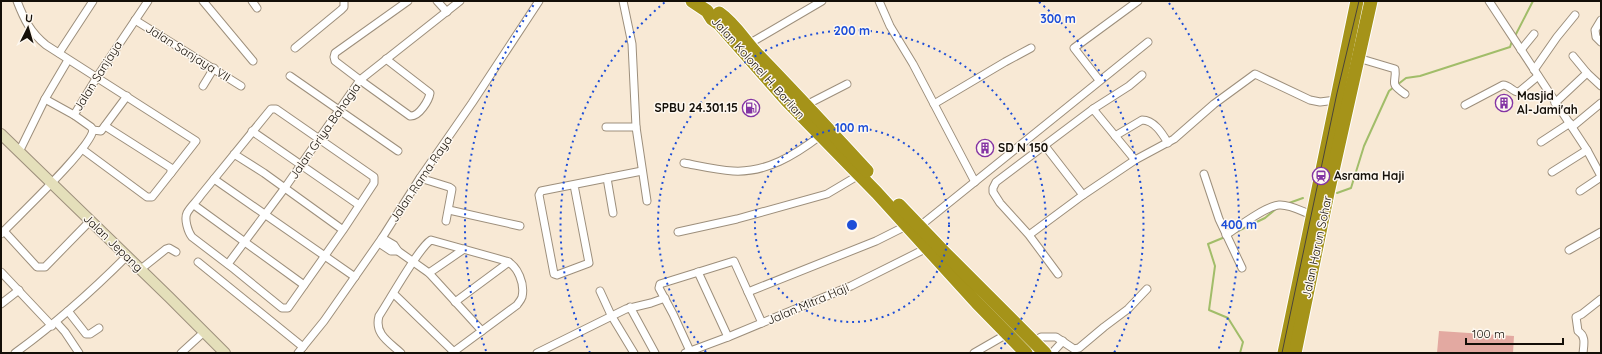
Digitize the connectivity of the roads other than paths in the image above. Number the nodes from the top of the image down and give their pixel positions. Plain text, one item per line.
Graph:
1 (17, 1) edge
2 (93, 1) edge
3 (148, 1) edge
4 (203, 1) edge
5 (252, 1) edge
6 (344, 1) edge
7 (408, 1) edge
8 (437, 1) edge
9 (460, 1) edge
10 (539, 1) edge
11 (623, 1) edge
12 (692, 1) edge
13 (822, 1) edge
14 (879, 1) edge
15 (1138, 1) edge
16 (1357, 1) edge
17 (1371, 1) edge
18 (1489, 1) edge
19 (708, 6) edge
20 (257, 8) dead end
21 (447, 12) junction
22 (1575, 15) dead end
23 (135, 20) junction
24 (1601, 20) edge
25 (1534, 34) dead end
26 (1148, 42) dead end
27 (1601, 42) edge
28 (744, 47) junction
29 (295, 48) dead end
30 (1031, 48) dead end
31 (1520, 48) junction
32 (59, 53) junction
33 (1573, 56) dead end
34 (1358, 58) junction
35 (386, 59) junction
36 (68, 60) junction
37 (253, 61) dead end
38 (214, 68) junction
39 (764, 68) junction
40 (1536, 73) junction
41 (1587, 73) junction
42 (1142, 75) dead end
43 (290, 76) dead end
44 (97, 77) junction
45 (360, 80) junction
46 (1099, 80) junction
47 (847, 84) dead end
48 (203, 86) dead end
49 (241, 86) dead end
50 (1601, 86) edge
51 (1404, 94) dead end
52 (127, 96) junction
53 (45, 98) junction
54 (1336, 100) junction
55 (1555, 103) junction
56 (1601, 103) edge
57 (934, 104) junction
58 (806, 105) junction
59 (1465, 105) dead end
60 (1093, 109) junction
61 (339, 110) junction
62 (74, 115) junction
63 (1571, 125) junction
64 (105, 126) junction
65 (606, 127) dead end
66 (636, 127) junction
67 (93, 130) junction
68 (252, 131) junction
69 (1, 134) edge
70 (820, 136) junction
71 (1115, 136) junction
72 (318, 139) junction
73 (1541, 142) dead end
74 (1168, 143) junction
75 (1045, 146) junction
76 (82, 149) junction
77 (1587, 150) junction
78 (398, 151) dead end
79 (234, 154) junction
80 (26, 158) junction
81 (1135, 160) junction
82 (684, 163) dead end
83 (301, 164) junction
84 (642, 171) junction
85 (1552, 172) dead end
86 (171, 173) junction
87 (1204, 174) dead end
88 (859, 175) junction
89 (1601, 176) edge
90 (420, 178) junction
91 (607, 178) junction
92 (214, 179) junction
93 (974, 182) junction
94 (52, 183) junction
95 (574, 185) junction
96 (284, 189) junction
97 (1580, 191) dead end
98 (1083, 195) junction
99 (647, 201) dead end
100 (194, 205) junction
101 (359, 205) junction
102 (449, 210) junction
103 (613, 213) dead end
104 (264, 214) junction
105 (1312, 215) junction
106 (90, 221) junction
107 (446, 221) dead end
108 (520, 226) dead end
109 (906, 226) junction
110 (920, 226) junction
111 (343, 230) junction
112 (3, 232) edge
113 (678, 232) dead end
114 (1601, 232) edge
115 (1028, 235) junction
116 (1227, 236) junction
117 (381, 240) junction
118 (245, 241) junction
119 (927, 248) junction
120 (464, 249) junction
121 (1569, 250) dead end
122 (176, 252) dead end
123 (127, 256) junction
124 (325, 256) junction
125 (1309, 259) junction
126 (413, 261) junction
127 (198, 262) dead end
128 (509, 262) junction
129 (228, 264) junction
130 (1242, 268) dead end
131 (141, 269) junction
132 (1, 272) edge
133 (698, 272) junction
134 (429, 274) junction
135 (1058, 274) dead end
136 (355, 277) junction
137 (304, 285) junction
138 (1147, 289) dead end
139 (19, 290) junction
140 (600, 291) dead end
141 (748, 292) junction
142 (394, 294) junction
143 (665, 298) junction
144 (1601, 299) edge
145 (455, 302) junction
146 (1, 304) edge
147 (630, 307) junction
148 (68, 311) junction
149 (611, 315) junction
150 (762, 323) junction
151 (54, 324) junction
152 (99, 328) dead end
153 (482, 331) junction
154 (204, 332) junction
155 (1007, 334) junction
156 (728, 337) junction
157 (1063, 341) junction
158 (303, 347) junction
159 (1029, 347) edge
160 (453, 352) edge
161 (687, 352) edge
162 (15, 353) edge
163 (79, 353) edge
164 (181, 353) edge
165 (225, 353) edge
166 (298, 353) edge
167 (401, 353) edge
168 (537, 353) edge
169 (634, 353) edge
170 (655, 353) edge
171 (974, 353) edge
172 (1045, 353) edge
173 (1052, 353) edge
174 (1284, 353) edge
175 (1295, 353) edge
176 (1584, 353) edge

1 - 32 street
2 - 32 street
3 - 23 street, Jalan Sanjaya
4 - 37 street
5 - 20 street
6 - 29 street
7 - 45 street
8 - 21 street
9 - 21 street, Jalan Griya Bahagia
10 - 90 street, Jalan Rama Raya
11 - 66 street
12 - 19 highway, Jalan Kolonel H. Barlian
13 - 28 street
14 - 57 street
15 - 46 street
16 - 54 highway, Jalan Harun Sohar
17 - 34 highway, Jalan Harun Sohar
18 - 31 street
19 - 28 highway, Jalan Kolonel H. Barlian
21 - 35 street, Jalan Griya Bahagia
22 - 40 street
23 - 38 street, Jalan Sanjaya VII
23 - 44 street, Jalan Sanjaya
24 - 27 street
25 - 31 street
26 - 46 street
28 - 39 highway, Jalan Kolonel H. Barlian
30 - 57 street
31 - 40 street
32 - 36 street
33 - 41 street
34 - 51 street
34 - 125 highway, Jalan Harun Sohar
35 - 45 street, Jalan Griya Bahagia
35 - 45 street
36 - 44 street
36 - 53 street
38 - 48 street
38 - 49 street, Jalan Sanjaya VII
39 - 58 highway, Jalan Kolonel H. Barlian
39 - 70 highway, Jalan Kolonel H. Barlian
40 - 55 street
40 - 59 street
41 - 50 street
41 - 55 street
42 - 60 street
43 - 61 street
44 - 52 street
44 - 62 street, Jalan Sanjaya
45 - 61 street, Jalan Griya Bahagia
46 - 93 street
47 - 58 street
52 - 64 street
52 - 86 street
53 - 62 street
53 - 80 street
54 - 74 street
54 - 105 highway, Jalan Harun Sohar
55 - 63 street
56 - 63 street
57 - 93 street
58 - 110 highway, Jalan Kolonel H. Barlian
60 - 71 street
60 - 75 street
61 - 72 street, Jalan Griya Bahagia
61 - 78 street
62 - 67 street, Jalan Sanjaya
63 - 73 street
63 - 77 street
64 - 67 street
64 - 86 street
65 - 66 street
66 - 84 street
67 - 76 street
68 - 72 street
68 - 79 street
68 - 83 street
69 - 80 street, Jalan Jepang
70 - 82 street
70 - 88 highway, Jalan Kolonel H. Barlian
71 - 74 street
71 - 81 street
72 - 83 street, Jalan Griya Bahagia
72 - 101 street
74 - 81 street
75 - 98 street
75 - 115 street
76 - 86 street
76 - 94 street
77 - 85 street
77 - 89 street
79 - 92 street
79 - 96 street
80 - 94 street, Jalan Jepang
81 - 98 street
83 - 96 street, Jalan Griya Bahagia
83 - 101 street
84 - 91 street
84 - 99 street
87 - 116 street
88 - 109 highway, Jalan Kolonel H. Barlian
88 - 113 street
89 - 97 street
90 - 102 street
90 - 117 street, Jalan Rama Raya
91 - 95 street
91 - 103 street
92 - 100 street
92 - 104 street
93 - 110 street
94 - 106 street, Jalan Jepang
94 - 112 street
95 - 95 street
96 - 104 street, Jalan Griya Bahagia
96 - 111 street
98 - 115 street
100 - 118 street
100 - 129 street
101 - 111 street
102 - 107 street
102 - 108 street
104 - 118 street, Jalan Griya Bahagia
104 - 124 street
105 - 116 street
105 - 125 highway, Jalan Harun Sohar
106 - 112 street
106 - 123 street, Jalan Jepang
109 - 119 highway, Jalan Kolonel H. Barlian
109 - 141 street
110 - 159 highway, Jalan Kolonel H. Barlian
111 - 124 street
114 - 121 street
115 - 135 street
116 - 130 street
117 - 126 street
117 - 136 street, Jalan Rama Raya
118 - 129 street, Jalan Griya Bahagia
118 - 137 street
119 - 150 street, Jalan Mitra Haji
119 - 155 highway, Jalan Kolonel H. Barlian
120 - 126 street
120 - 128 street
120 - 134 street
122 - 131 street
123 - 131 street, Jalan Jepang
123 - 148 street
124 - 136 street
124 - 137 street
125 - 174 highway, Jalan Harun Sohar
125 - 175 highway, Jalan Harun Sohar
126 - 134 street
126 - 142 street
127 - 158 street
128 - 145 street
128 - 153 street
129 - 137 street
131 - 154 street, Jalan Jepang
132 - 139 street
133 - 141 street
133 - 143 street
133 - 156 street
134 - 145 street
136 - 158 street, Jalan Rama Raya
138 - 157 street
139 - 146 street
139 - 151 street
140 - 149 street
141 - 150 street
142 - 160 street
142 - 167 street
143 - 147 street
143 - 161 street
144 - 176 street
145 - 153 street
147 - 149 street
147 - 170 street
148 - 151 street
148 - 152 street
149 - 168 street
149 - 169 street
150 - 156 street, Jalan Mitra Haji
151 - 162 street
151 - 163 street
153 - 160 street
154 - 164 street
154 - 165 street, Jalan Jepang
155 - 159 highway, Jalan Kolonel H. Barlian
155 - 171 street
156 - 161 street, Jalan Mitra Haji
157 - 159 street
157 - 173 street
158 - 166 street, Jalan Rama Raya
159 - 172 highway, Jalan Kolonel H. Barlian

